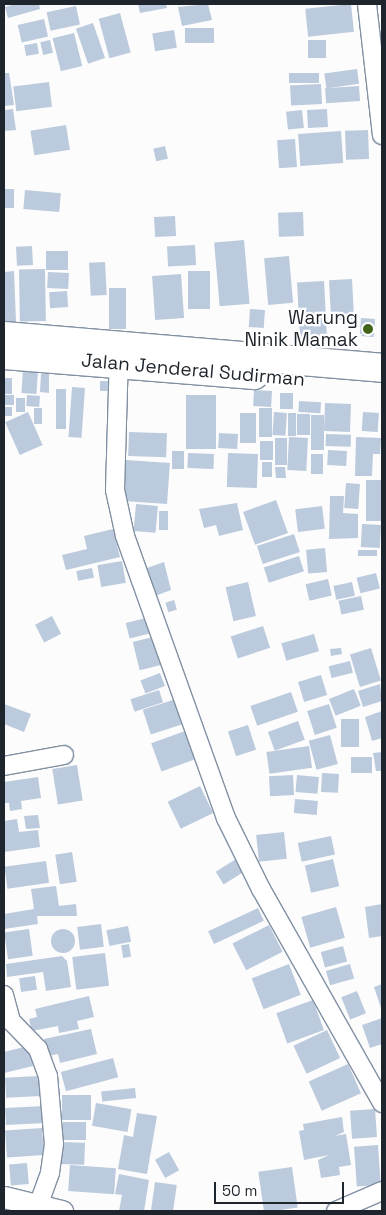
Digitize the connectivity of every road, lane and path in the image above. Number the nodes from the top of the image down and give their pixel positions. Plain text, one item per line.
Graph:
1 (368, 4) edge
2 (382, 135) edge
3 (4, 336) edge
4 (119, 354) junction
5 (4, 355) edge
6 (382, 368) edge
7 (382, 386) edge
8 (64, 755) dead end
9 (4, 766) edge
10 (4, 995) edge
11 (382, 1102) edge
12 (382, 1191) edge
13 (4, 1197) edge
14 (38, 1206) junction
15 (62, 1211) edge
16 (336, 1211) edge

1 - 2 street
3 - 4 main road, Jalan Jenderal Sudirman
4 - 5 main road, Jalan Jenderal Sudirman
4 - 6 main road, Jalan Jenderal Sudirman
4 - 7 main road, Jalan Jenderal Sudirman
4 - 11 street
8 - 9 street
10 - 14 street
12 - 16 street
13 - 14 street
14 - 15 street

